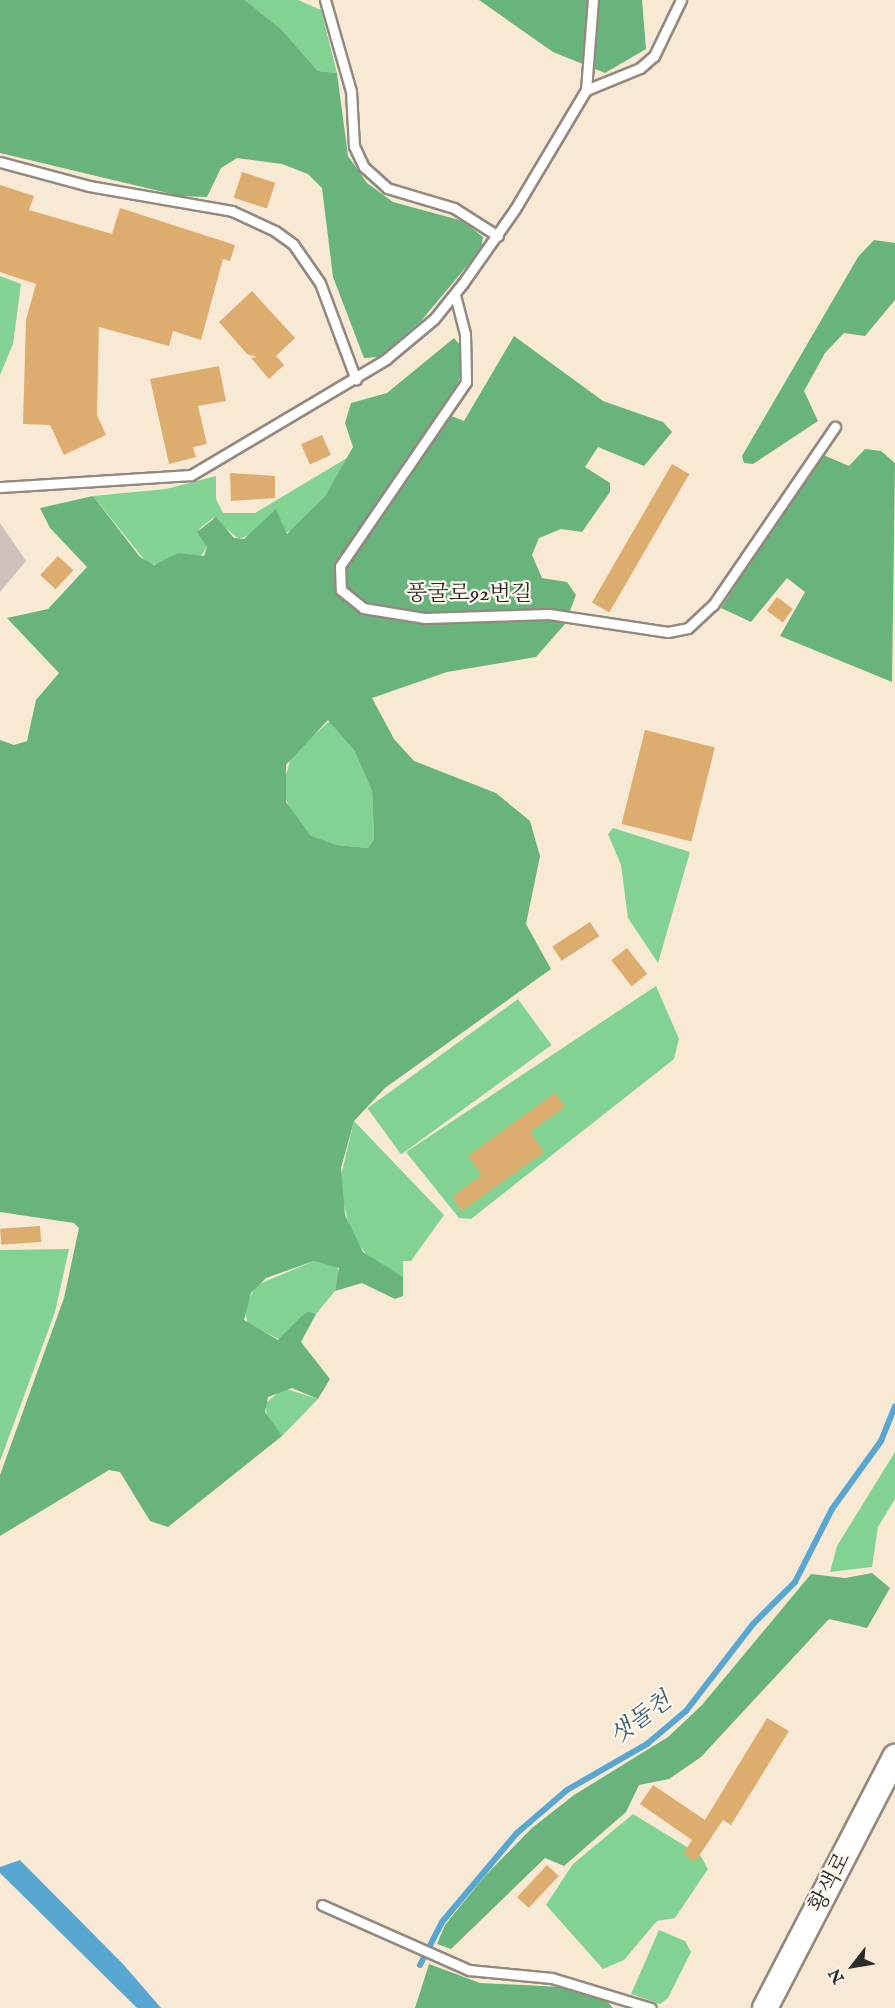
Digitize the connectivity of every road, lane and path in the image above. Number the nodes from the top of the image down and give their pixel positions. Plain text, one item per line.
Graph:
1 (325, 0) edge
2 (594, 0) edge
3 (681, 0) edge
4 (586, 90) junction
5 (0, 162) edge
6 (498, 236) junction
7 (455, 295) junction
8 (356, 380) junction
9 (835, 427) dead end
10 (0, 487) edge
11 (895, 1757) edge
12 (322, 1905) dead end
13 (651, 2008) edge
14 (765, 2008) edge

1 - 6 lane
2 - 4 lane
3 - 4 lane
4 - 6 lane
5 - 8 lane
6 - 7 lane
7 - 8 lane
7 - 9 lane, 풍굴로92번길
8 - 10 lane
11 - 14 street, 황색로
12 - 13 lane

